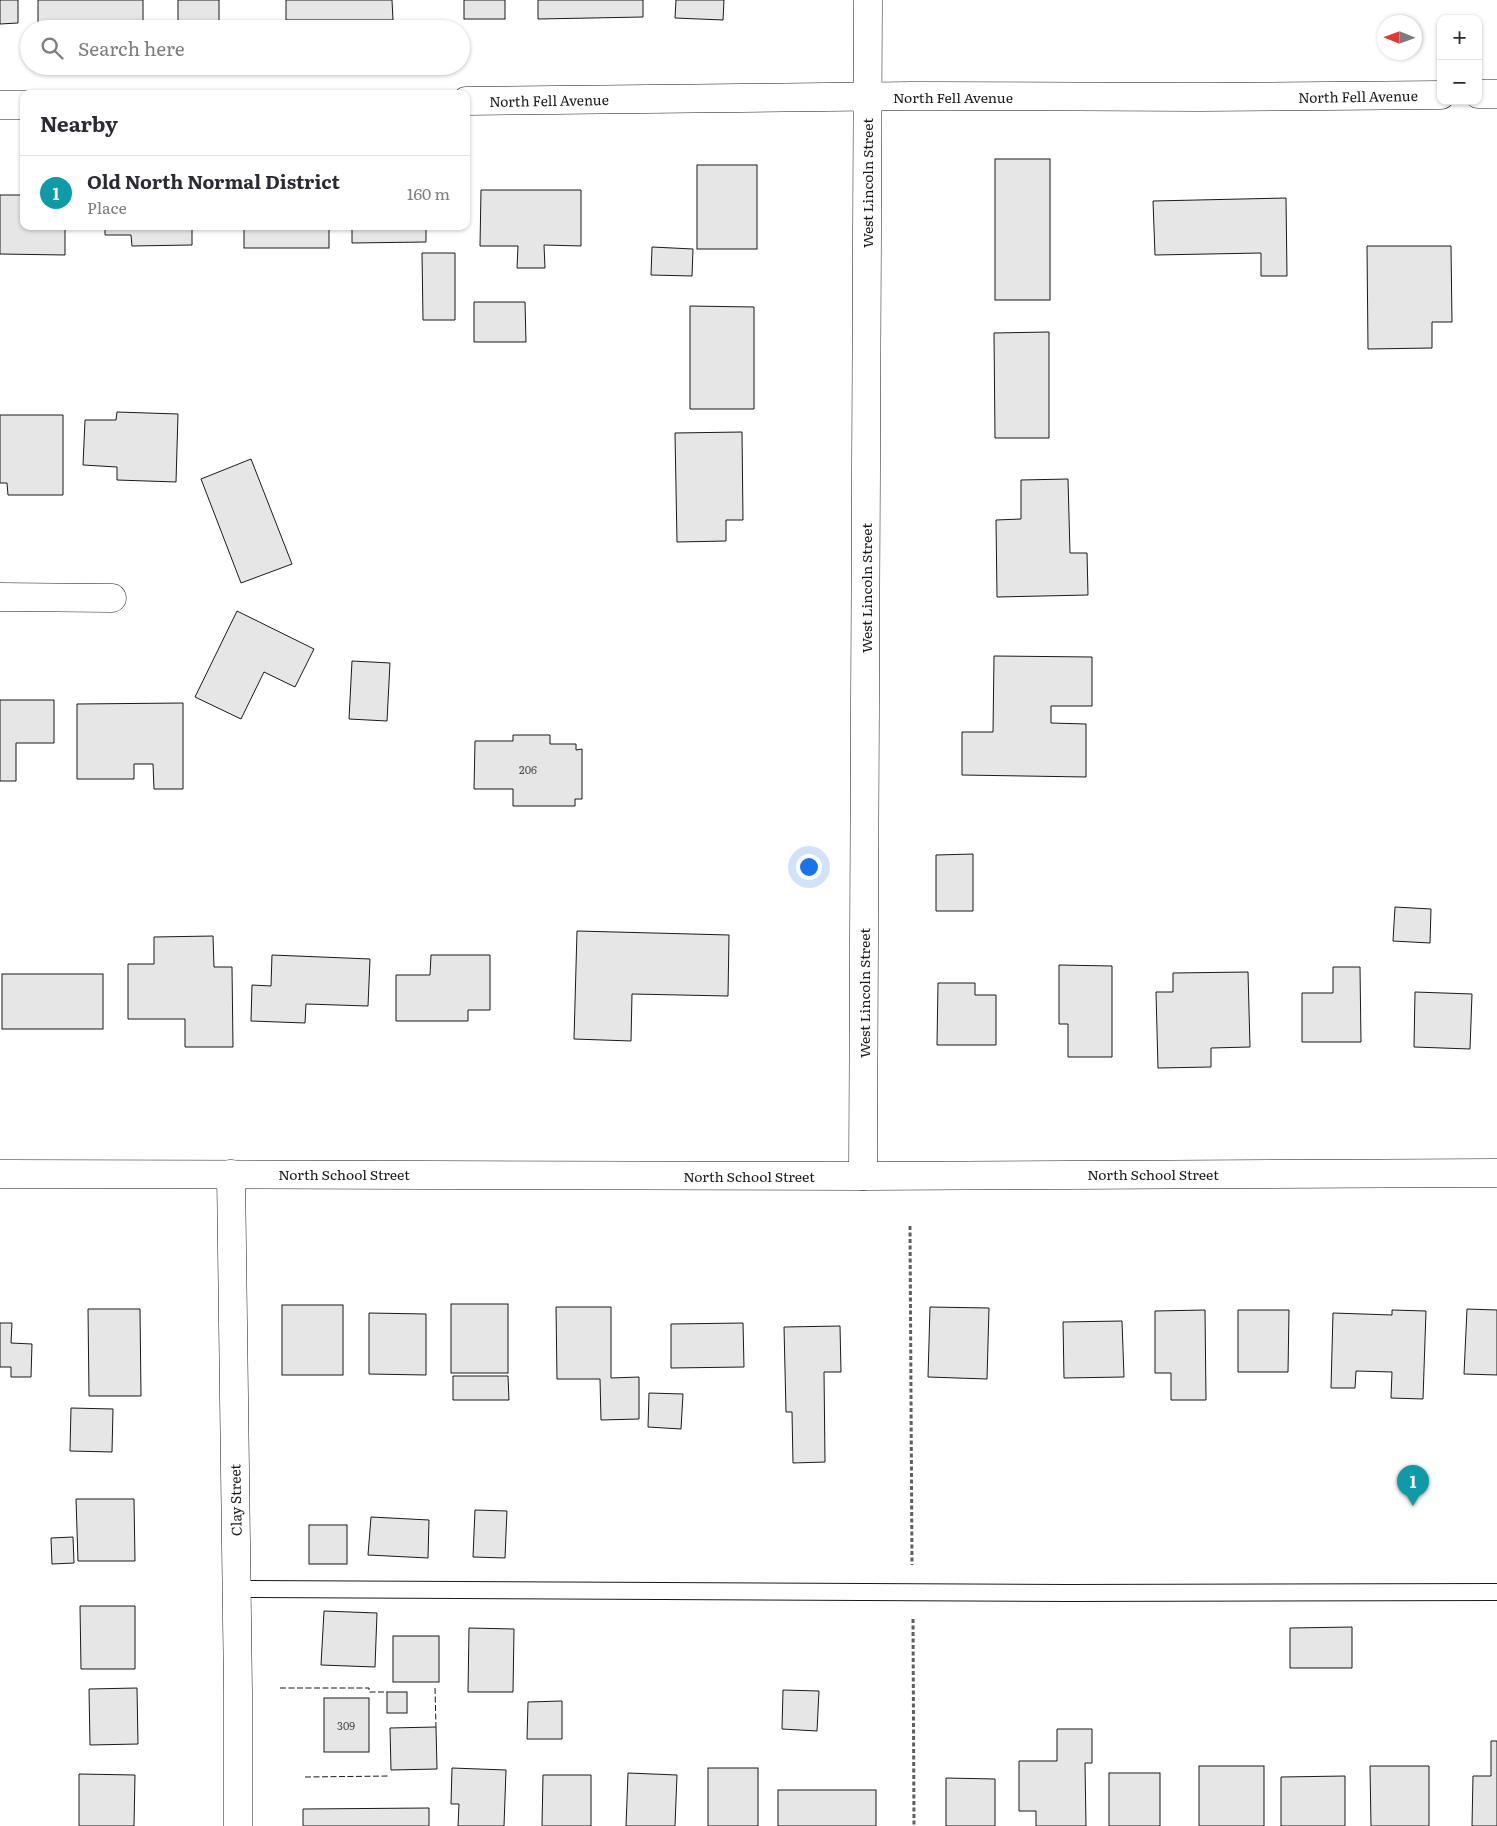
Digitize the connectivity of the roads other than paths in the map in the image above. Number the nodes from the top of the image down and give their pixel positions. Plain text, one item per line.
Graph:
1 (868, 0) edge
2 (1482, 94) edge
3 (1497, 94) edge
4 (1437, 95) edge
5 (868, 97) junction
6 (470, 101) edge
7 (0, 105) edge
8 (20, 105) edge
9 (0, 597) edge
10 (112, 598) dead end
11 (1497, 1172) edge
12 (0, 1174) edge
13 (231, 1174) junction
14 (864, 1176) junction
15 (237, 1589) junction
16 (1497, 1592) edge
17 (238, 1826) edge

1 - 5 street, West Lincoln Street
2 - 3 street
4 - 5 street, North Fell Avenue
5 - 6 street, North Fell Avenue
5 - 14 street, West Lincoln Street
7 - 8 street
9 - 10 street
11 - 14 street, North School Street
12 - 13 street, North School Street
13 - 14 street, North School Street
13 - 15 street, Clay Street
15 - 16 lane
15 - 17 street, Clay Street

